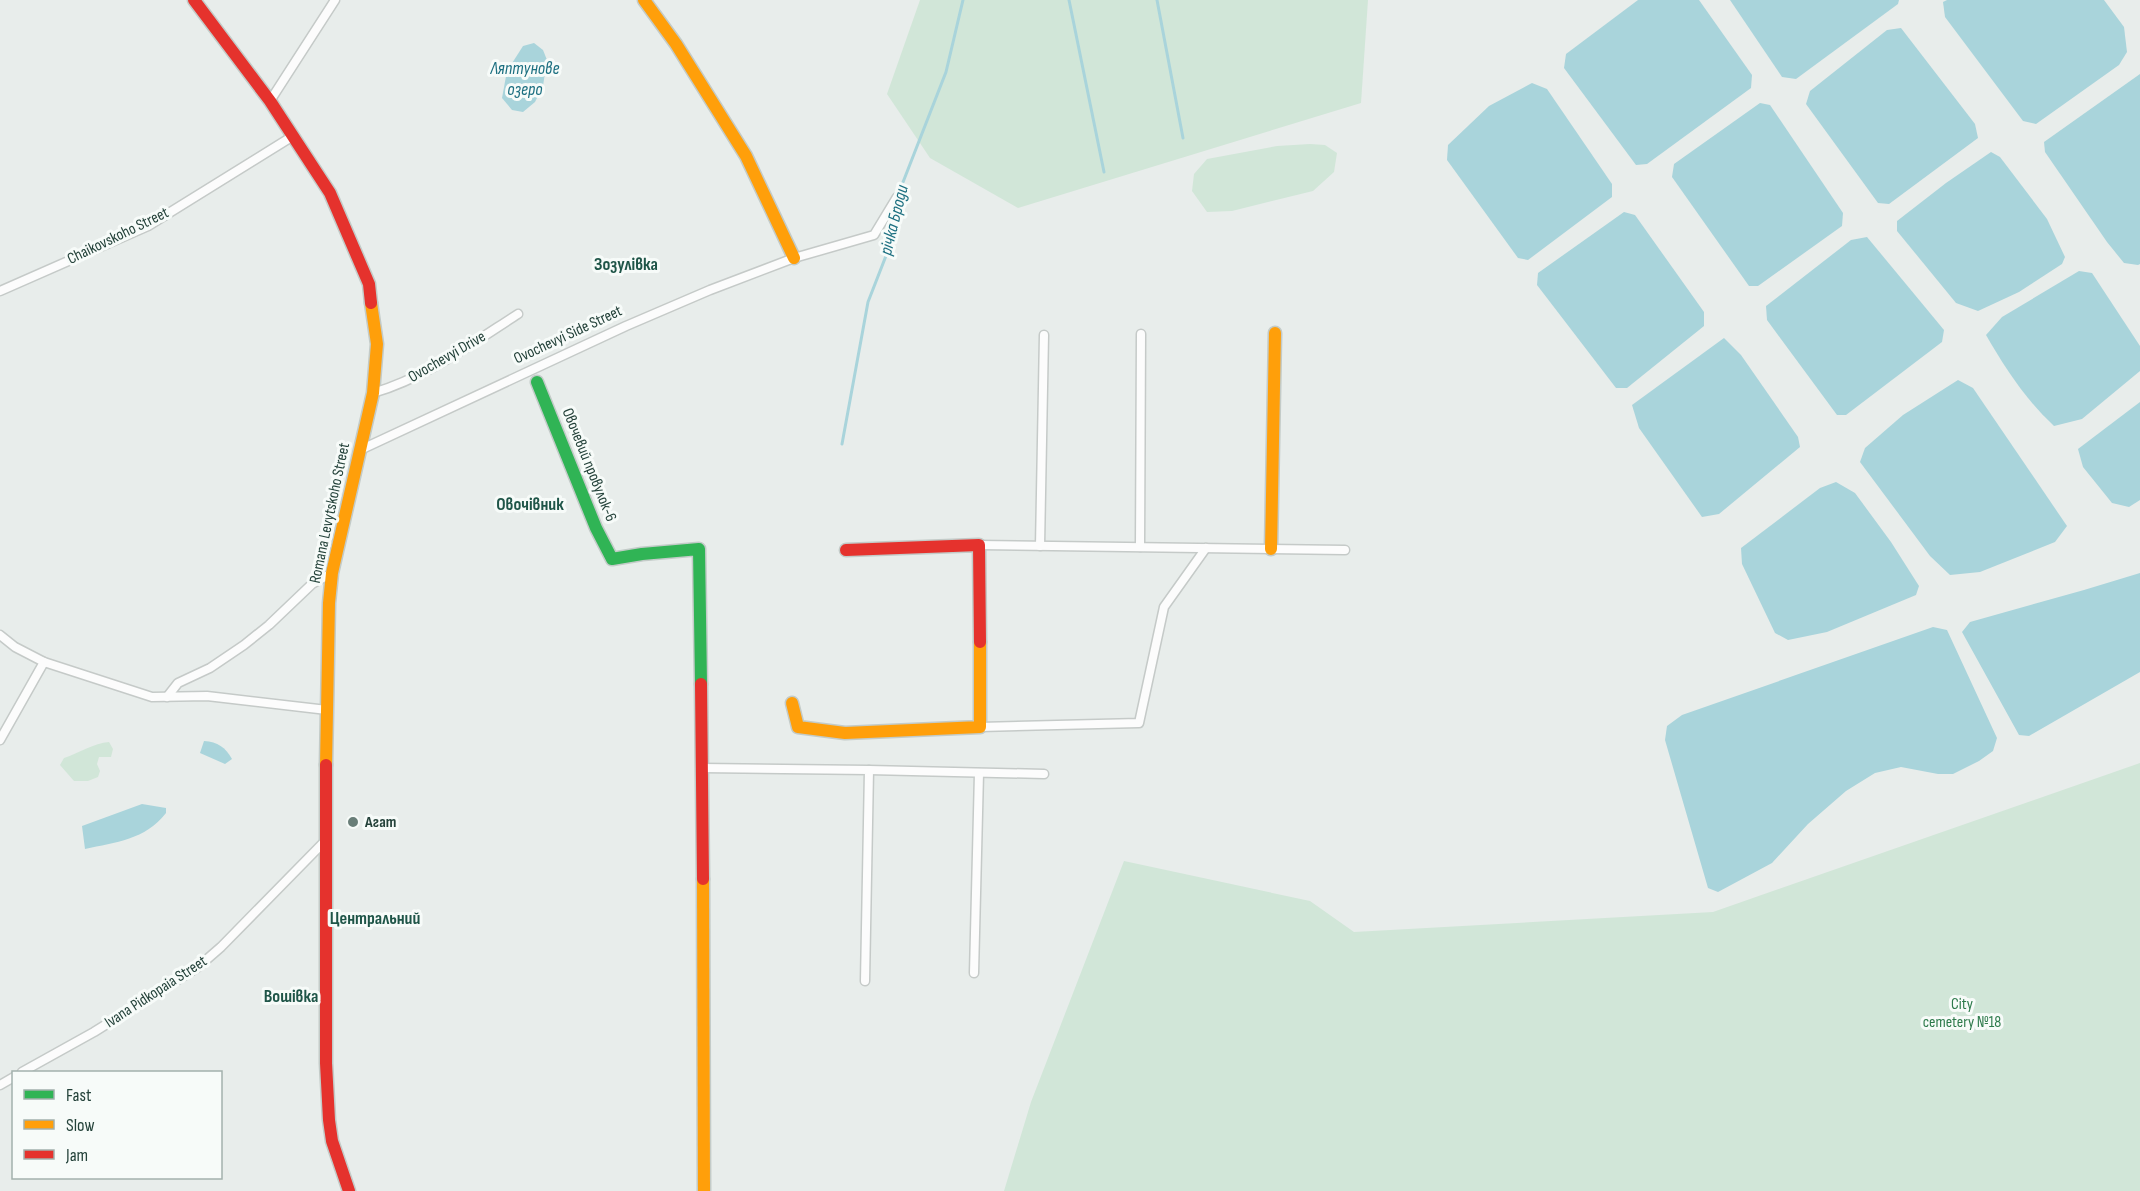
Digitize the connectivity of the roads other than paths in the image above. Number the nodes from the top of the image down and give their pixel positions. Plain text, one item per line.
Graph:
1 (194, 0) edge
2 (336, 0) edge
3 (644, 0) edge
4 (270, 101) junction
5 (293, 136) junction
6 (897, 197) dead end
7 (794, 258) junction
8 (0, 291) edge
9 (518, 315) dead end
10 (1275, 333) dead end
11 (1141, 334) dead end
12 (1044, 335) dead end
13 (537, 382) dead end
14 (373, 393) junction
15 (360, 450) junction
16 (979, 545) junction
17 (1040, 546) junction
18 (1140, 547) junction
19 (1206, 548) junction
20 (1271, 549) junction
21 (846, 550) dead end
22 (1345, 550) dead end
23 (333, 573) junction
24 (0, 635) edge
25 (44, 662) junction
26 (167, 698) junction
27 (792, 703) dead end
28 (327, 710) junction
29 (980, 727) junction
30 (0, 740) edge
31 (702, 768) junction
32 (869, 770) junction
33 (979, 773) junction
34 (1044, 774) dead end
35 (325, 841) junction
36 (974, 973) dead end
37 (865, 981) dead end
38 (24, 1071) edge
39 (349, 1191) edge
40 (704, 1191) edge

1 - 4 street, Romana Levytskoho Street
2 - 4 street
3 - 7 street
4 - 5 street, Romana Levytskoho Street
5 - 8 street, Chaikovskoho Street
5 - 14 street, Romana Levytskoho Street
6 - 7 street, Ovochevyi Side Street
7 - 15 street, Ovochevyi Side Street
9 - 14 street, Ovochevyi Drive
10 - 20 street
11 - 18 street
12 - 17 street
13 - 31 street, Овочевий провулок-6
14 - 15 street, Romana Levytskoho Street
15 - 23 street, Romana Levytskoho Street
16 - 17 street
16 - 21 street
16 - 29 street
17 - 18 street
18 - 19 street
19 - 20 street
19 - 29 street
20 - 22 street
23 - 26 street
23 - 28 street, Romana Levytskoho Street
24 - 25 street
25 - 26 street
25 - 30 street
26 - 28 street
27 - 29 street
28 - 35 street, Romana Levytskoho Street
31 - 32 street
31 - 40 street
32 - 33 street
32 - 37 street
33 - 34 street
33 - 36 street
35 - 38 street, Ivana Pidkopaia Street
35 - 39 street, Romana Levytskoho Street

